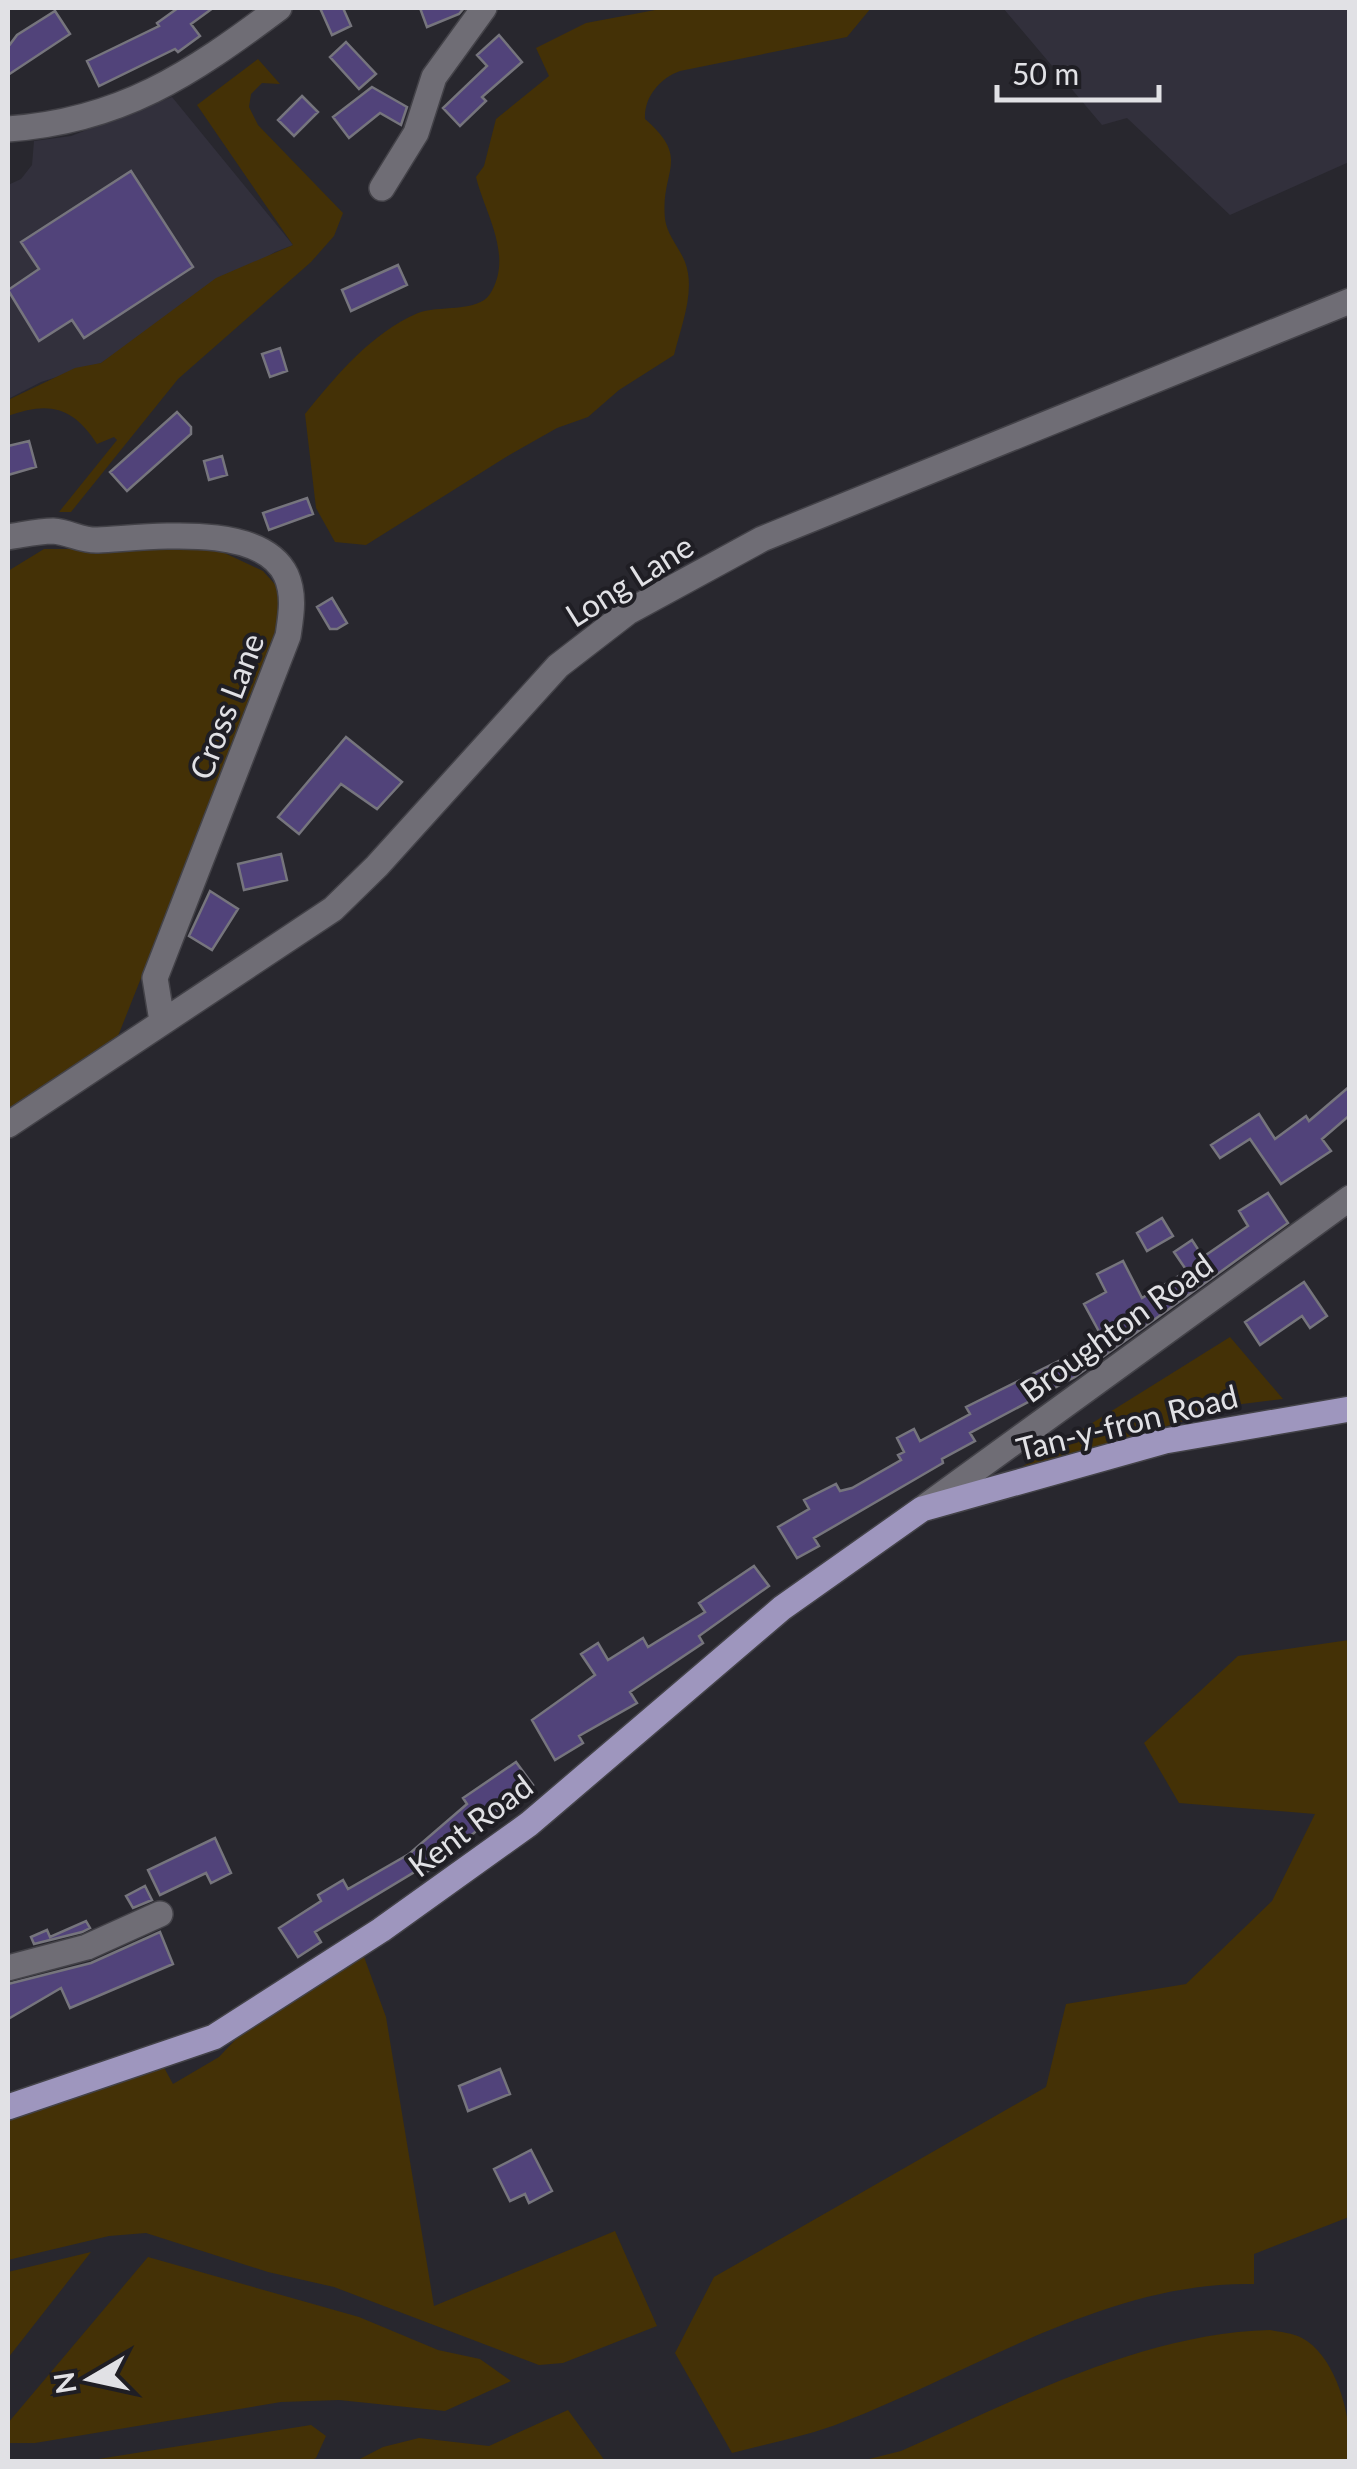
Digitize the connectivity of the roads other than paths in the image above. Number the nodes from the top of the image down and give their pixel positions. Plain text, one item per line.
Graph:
1 (279, 8) edge
2 (484, 8) edge
3 (8, 129) edge
4 (382, 188) dead end
5 (1350, 301) edge
6 (8, 537) edge
7 (162, 1021) junction
8 (8, 1125) edge
9 (1350, 1198) edge
10 (1350, 1409) edge
11 (922, 1509) junction
12 (160, 1914) dead end
13 (8, 1968) edge
14 (8, 2107) edge

1 - 3 street
2 - 4 street
5 - 7 street, Long Lane
6 - 7 street, Cross Lane
7 - 8 street, Long Lane
9 - 11 street, Broughton Road
10 - 11 main road, Tan-y-fron Road
11 - 14 main road, Kent Road
12 - 13 street

